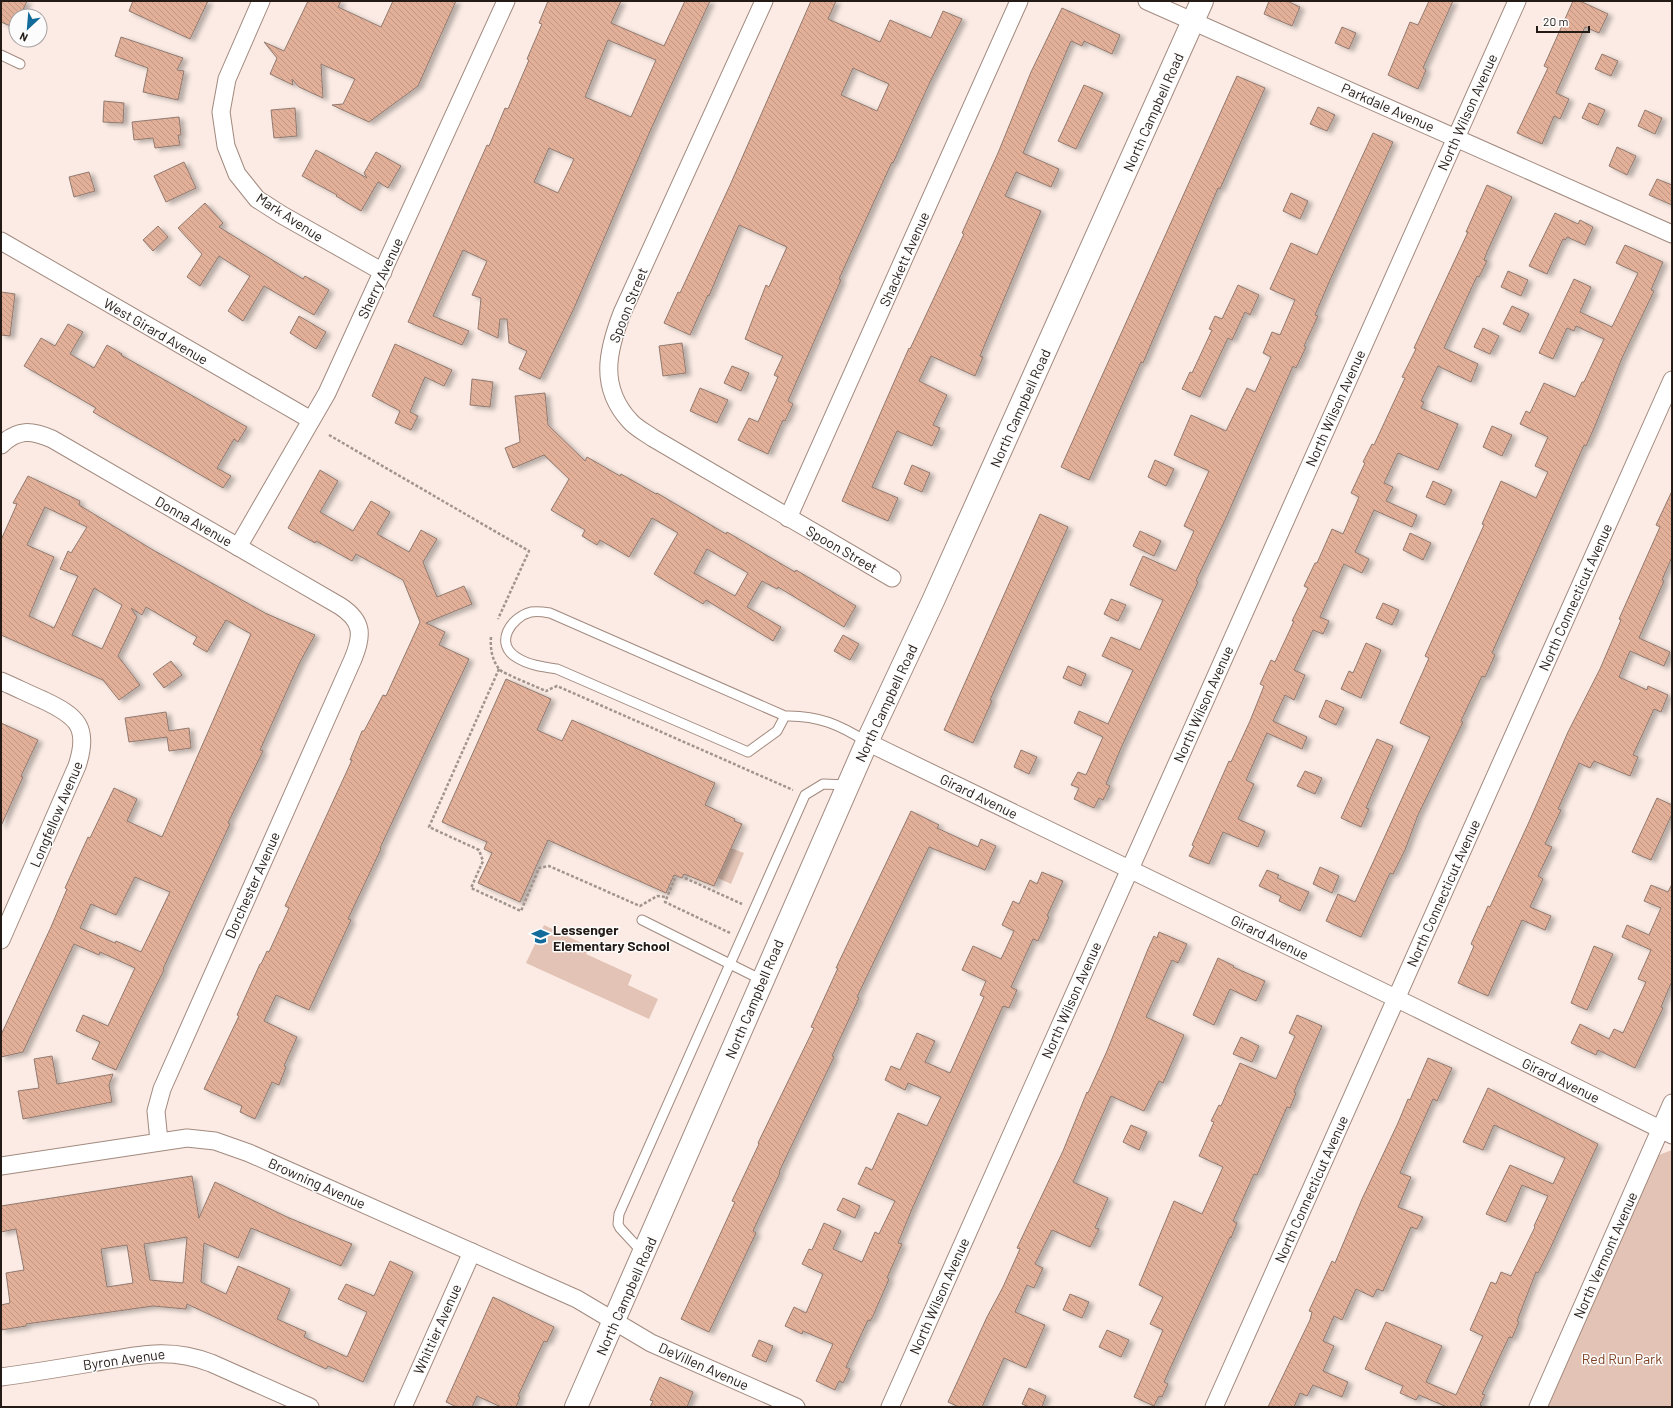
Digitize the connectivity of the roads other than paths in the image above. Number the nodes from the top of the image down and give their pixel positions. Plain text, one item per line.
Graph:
1 (260, 1) edge
2 (506, 1) edge
3 (764, 1) edge
4 (1019, 1) edge
5 (1147, 1) edge
6 (1202, 1) edge
7 (1517, 1) edge
8 (1194, 21) junction
9 (1, 55) edge
10 (20, 64) dead end
11 (1456, 138) junction
12 (1672, 234) edge
13 (1, 241) edge
14 (383, 272) junction
15 (1672, 380) edge
16 (311, 420) junction
17 (1, 445) edge
18 (788, 518) junction
19 (238, 547) junction
20 (892, 578) dead end
21 (360, 631) joint
22 (1, 681) edge
23 (785, 716) junction
24 (867, 742) junction
25 (848, 785) junction
26 (1129, 869) junction
27 (642, 920) dead end
28 (1, 940) edge
29 (730, 963) junction
30 (762, 980) junction
31 (1396, 998) junction
32 (1672, 1103) edge
33 (1666, 1132) edge
34 (159, 1141) junction
35 (1, 1166) edge
36 (472, 1252) junction
37 (644, 1255) junction
38 (614, 1322) junction
39 (1, 1377) edge
40 (310, 1407) edge
41 (402, 1407) edge
42 (576, 1407) edge
43 (796, 1407) edge
44 (890, 1407) edge
45 (1214, 1407) edge
46 (1538, 1407) edge

1 - 14 street, Mark Avenue
2 - 14 street, Sherry Avenue
3 - 18 street, Spoon Street
4 - 18 street, Shackett Avenue
5 - 8 street, Parkdale Avenue
6 - 8 street, North Campbell Road
7 - 11 street, North Wilson Avenue
8 - 11 street, Parkdale Avenue
8 - 24 street, North Campbell Road
9 - 10 lane
11 - 12 street, Parkdale Avenue
11 - 26 street, North Wilson Avenue
13 - 16 street, West Girard Avenue
14 - 16 street, Sherry Avenue
15 - 31 street, North Connecticut Avenue
16 - 19 street, Sherry Avenue
17 - 19 street, Donna Avenue
18 - 20 street, Spoon Street
19 - 21 street, Donna Avenue
21 - 34 street, Dorchester Avenue
22 - 28 street, Longfellow Avenue
23 - 23 lane
23 - 24 lane
24 - 25 street, North Campbell Road
24 - 26 street, Girard Avenue
25 - 29 lane
25 - 30 street, North Campbell Road
26 - 31 street, Girard Avenue
26 - 44 street, North Wilson Avenue
27 - 29 lane
29 - 30 lane
29 - 37 lane
30 - 37 street, North Campbell Road
31 - 33 street, Girard Avenue
31 - 45 street, North Connecticut Avenue
32 - 33 street, North Vermont Avenue
33 - 46 street, North Vermont Avenue
34 - 35 street, Browning Avenue
34 - 36 street, Browning Avenue
36 - 38 street, Browning Avenue
36 - 41 street, Whittier Avenue
37 - 38 street, North Campbell Road
38 - 42 street, North Campbell Road
38 - 43 street, DeVillen Avenue
39 - 40 street, Byron Avenue

